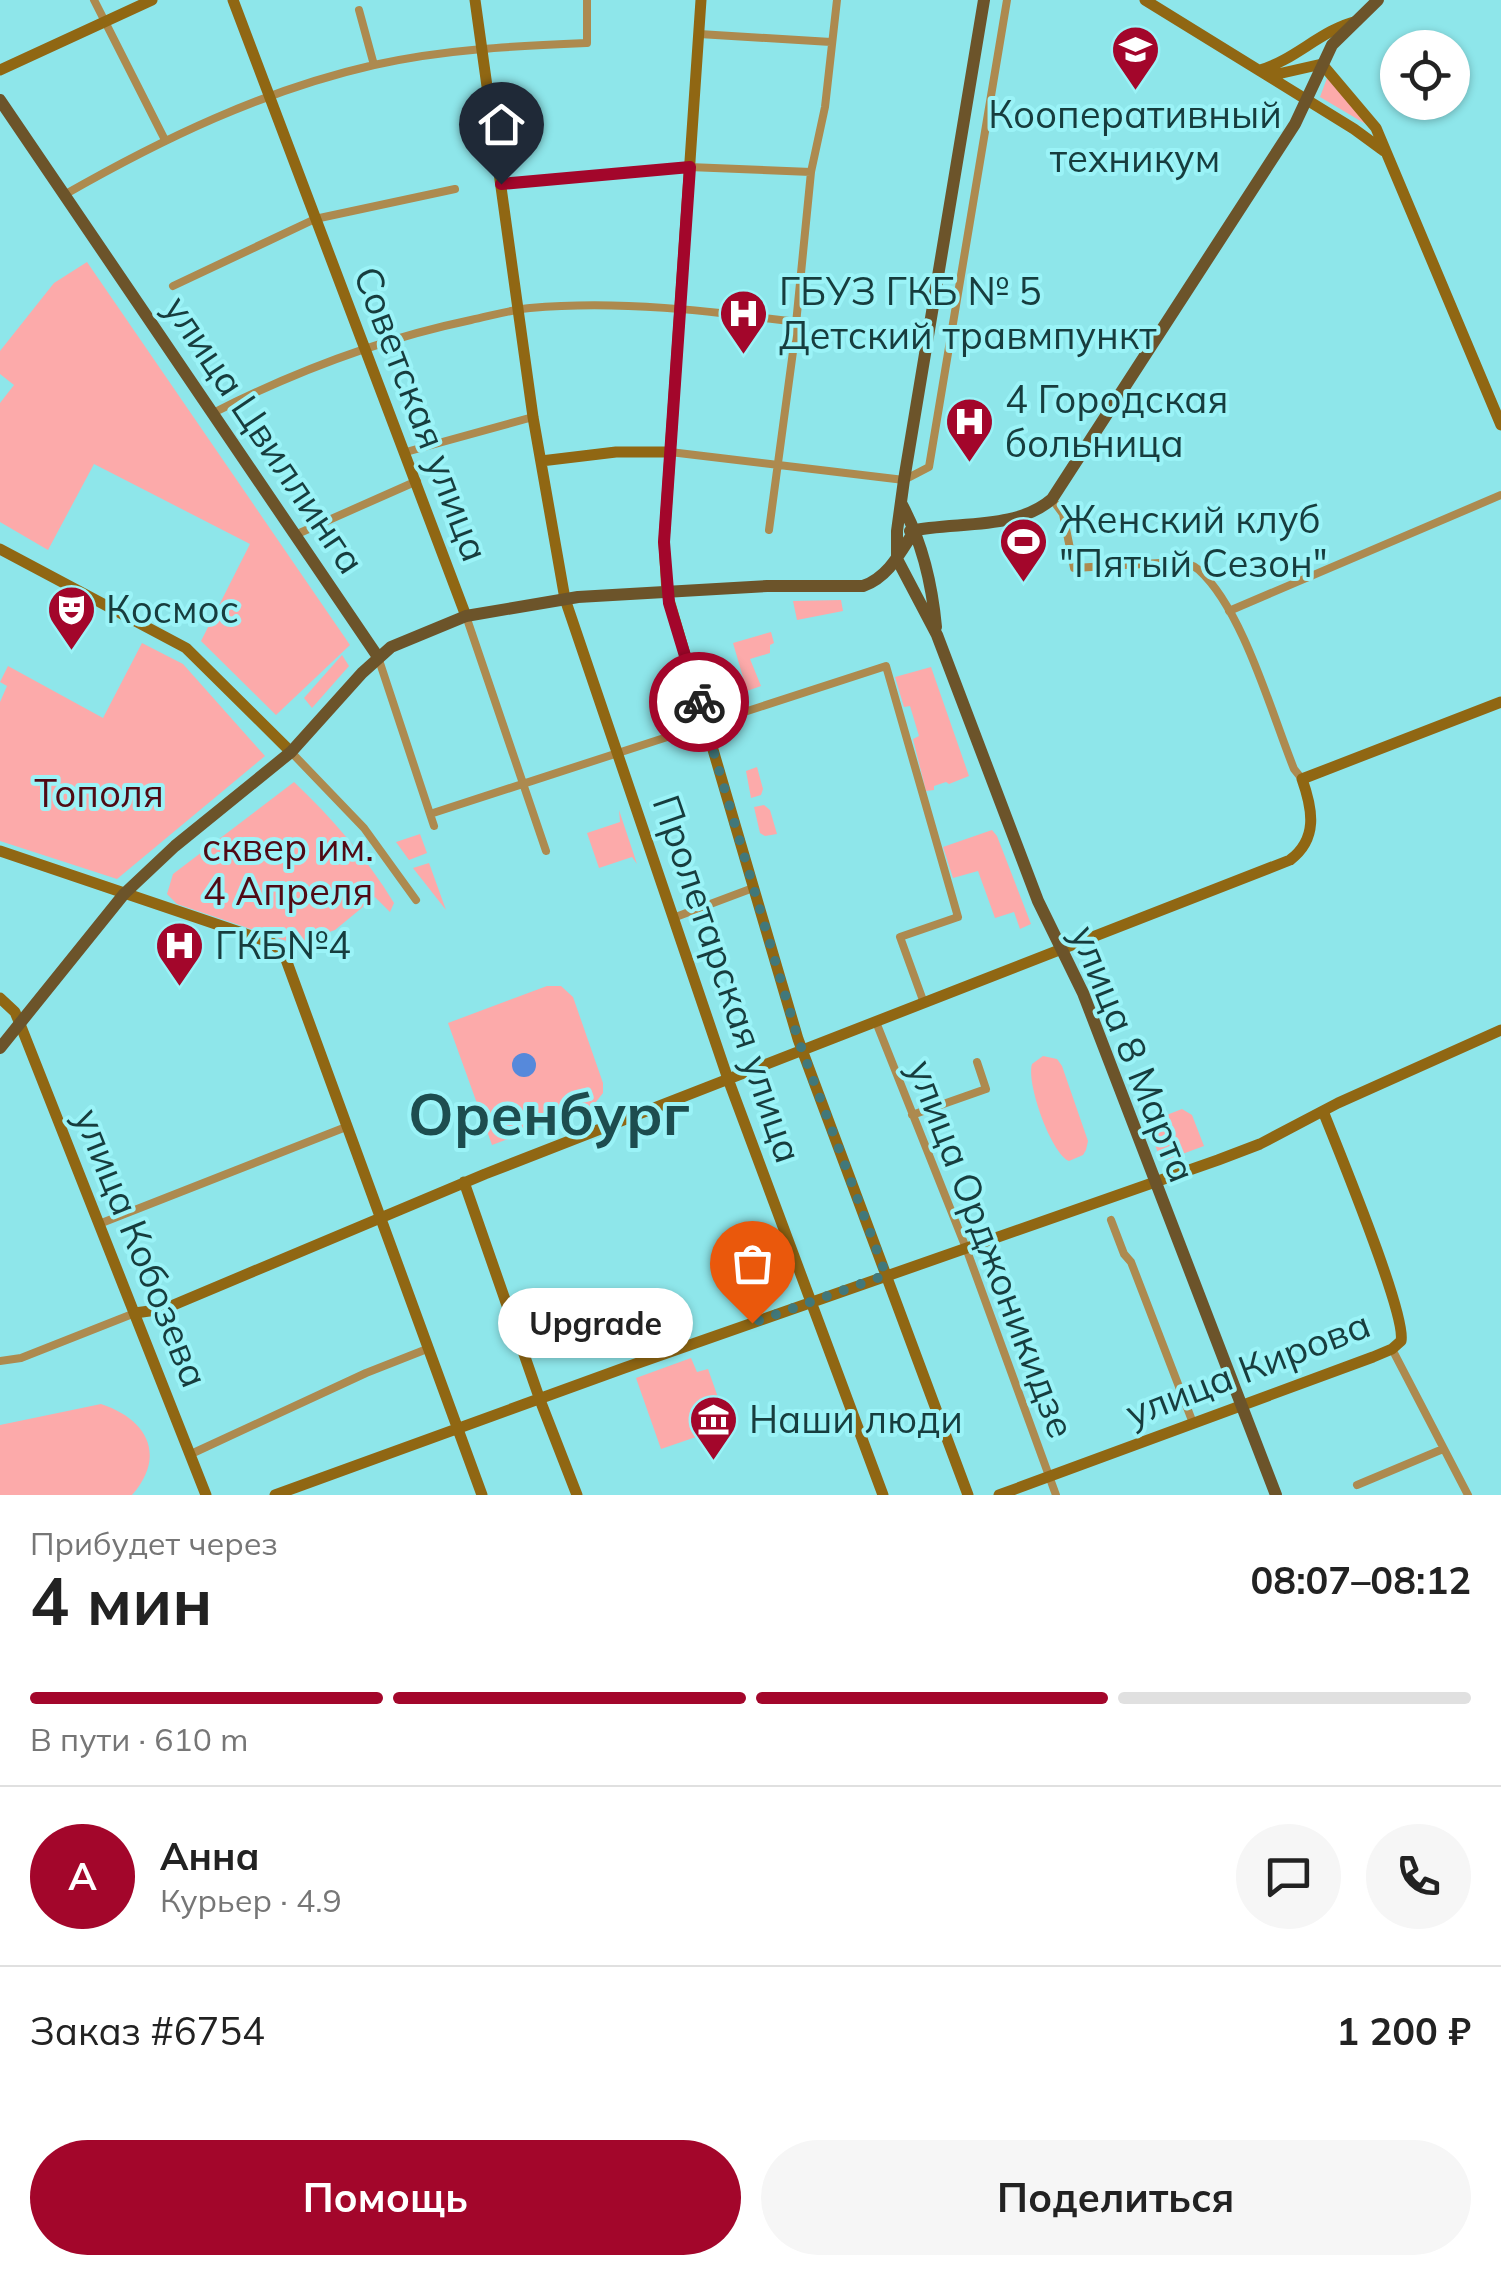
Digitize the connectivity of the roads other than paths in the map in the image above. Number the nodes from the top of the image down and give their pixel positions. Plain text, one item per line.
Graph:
1 (94, 0) edge
2 (152, 0) edge
3 (232, 0) edge
4 (476, 0) edge
5 (587, 0) edge
6 (701, 0) edge
7 (837, 0) edge
8 (984, 0) edge
9 (1007, 0) edge
10 (1145, 0) edge
11 (1378, 0) edge
12 (358, 10) dead end
13 (106, 19) junction
14 (1357, 20) junction
15 (700, 34) junction
16 (831, 42) junction
17 (482, 48) junction
18 (1322, 64) junction
19 (374, 65) junction
20 (0, 70) edge
21 (1264, 73) junction
22 (268, 96) junction
23 (0, 100) edge
24 (1308, 100) junction
25 (165, 140) junction
26 (1384, 152) junction
27 (690, 167) junction
28 (811, 172) junction
29 (501, 184) junction
30 (455, 189) dead end
31 (64, 195) junction
32 (315, 220) junction
33 (173, 286) dead end
34 (680, 308) junction
35 (519, 310) junction
36 (797, 322) junction
37 (365, 347) junction
38 (213, 413) junction
39 (534, 418) junction
40 (1501, 426) edge
41 (406, 452) junction
42 (670, 452) junction
43 (541, 461) junction
44 (777, 466) junction
45 (904, 480) junction
46 (417, 481) junction
47 (1501, 494) edge
48 (1052, 499) junction
49 (901, 503) junction
50 (768, 530) dead end
51 (916, 530) junction
52 (897, 531) junction
53 (295, 535) junction
54 (0, 549) edge
55 (897, 559) junction
56 (667, 593) junction
57 (565, 599) junction
58 (1230, 612) junction
59 (466, 616) junction
60 (937, 634) junction
61 (378, 657) junction
62 (1501, 702) edge
63 (705, 723) junction
64 (291, 752) junction
65 (616, 752) junction
66 (1302, 779) junction
67 (522, 784) junction
68 (430, 814) junction
69 (434, 826) dead end
70 (0, 851) edge
71 (546, 851) dead end
72 (753, 888) junction
73 (124, 894) junction
74 (416, 900) dead end
75 (674, 918) junction
76 (1060, 950) junction
77 (0, 998) edge
78 (924, 1003) junction
79 (876, 1022) junction
80 (20, 1024) junction
81 (1501, 1030) edge
82 (0, 1048) edge
83 (803, 1051) junction
84 (977, 1062) dead end
85 (728, 1080) junction
86 (1323, 1111) junction
87 (912, 1115) junction
88 (346, 1127) junction
89 (464, 1182) junction
90 (1155, 1183) junction
91 (378, 1218) junction
92 (1111, 1220) dead end
93 (99, 1224) junction
94 (966, 1248) junction
95 (886, 1275) junction
96 (812, 1302) junction
97 (135, 1314) junction
98 (427, 1349) junction
99 (1392, 1349) junction
100 (0, 1361) edge
101 (540, 1400) junction
102 (1240, 1406) junction
103 (1194, 1423) junction
104 (457, 1430) junction
105 (1443, 1449) junction
106 (192, 1454) junction
107 (1048, 1477) junction
108 (1357, 1485) dead end
109 (206, 1495) edge
110 (275, 1495) edge
111 (482, 1495) edge
112 (577, 1495) edge
113 (883, 1495) edge
114 (968, 1495) edge
115 (999, 1495) edge
116 (1056, 1495) edge
117 (1276, 1495) edge
118 (1468, 1495) edge

1 - 13 street
2 - 13 main road
3 - 22 main road, Советская улица
4 - 17 main road, Пролетарская улица
5 - 17 street
6 - 15 main road
7 - 16 street
8 - 45 main road
9 - 45 street
10 - 21 main road
11 - 14 main road
12 - 19 street
13 - 20 main road
13 - 25 street
14 - 18 main road
14 - 21 main road
15 - 16 street
15 - 27 main road
16 - 28 street
17 - 19 street
17 - 29 main road, Пролетарская улица
18 - 21 main road
18 - 24 main road
18 - 26 main road
19 - 22 street
21 - 24 main road
22 - 25 street
22 - 32 main road, Советская улица
23 - 31 main road, улица Цвиллинга
24 - 26 main road
24 - 48 main road
25 - 31 street
26 - 40 main road
27 - 28 street
27 - 29 street
27 - 34 main road
28 - 36 street
29 - 35 main road, Пролетарская улица
30 - 32 street
31 - 38 main road, улица Цвиллинга
32 - 33 street
32 - 37 main road, Советская улица
34 - 35 street
34 - 36 street
34 - 42 main road
35 - 37 street
35 - 39 main road, Пролетарская улица
36 - 44 street
37 - 38 street
37 - 41 main road, Советская улица
38 - 53 main road, улица Цвиллинга
39 - 41 street
39 - 43 main road, Пролетарская улица
41 - 46 main road, Советская улица
42 - 43 main road
42 - 44 street
42 - 56 main road
43 - 57 main road, Пролетарская улица
44 - 45 street
44 - 50 street
45 - 49 main road
46 - 53 street
46 - 59 main road, Советская улица
47 - 58 street
48 - 51 main road
48 - 58 street
49 - 51 main road, улица 8 Марта
49 - 52 main road
51 - 52 main road
51 - 55 main road
51 - 60 main road, улица 8 Марта
52 - 55 main road
53 - 61 main road, улица Цвиллинга
54 - 64 main road
55 - 56 main road
55 - 60 main road, улица 8 Марта
56 - 57 main road
56 - 63 main road
57 - 59 main road
57 - 65 main road, Пролетарская улица
58 - 66 street
59 - 61 main road
59 - 67 street, Советская улица
60 - 76 main road, улица 8 Марта
61 - 64 main road
61 - 68 street, улица Цвиллинга
62 - 66 main road
63 - 65 street
63 - 72 main road
63 - 78 street
64 - 73 main road
64 - 74 street
65 - 67 street
65 - 75 main road, Пролетарская улица
66 - 76 main road
67 - 68 street
67 - 71 street, Советская улица
68 - 69 street, улица Цвиллинга
70 - 73 main road
72 - 75 street
72 - 83 main road
73 - 80 main road
73 - 88 main road
75 - 85 main road, Пролетарская улица
76 - 78 main road
76 - 90 main road, улица 8 Марта
77 - 80 main road, улица Кобозева
78 - 79 main road
79 - 83 main road
79 - 87 street, улица Орджоникидзе
80 - 82 main road
80 - 93 main road, улица Кобозева
81 - 86 main road
83 - 85 main road
83 - 95 main road
84 - 87 street
85 - 89 main road
85 - 96 main road, Пролетарская улица
86 - 90 main road
86 - 99 main road, улица Кирова
87 - 94 street, улица Орджоникидзе
88 - 91 main road
88 - 93 street
89 - 91 main road
89 - 101 main road
90 - 94 main road
90 - 102 main road, улица 8 Марта
91 - 97 main road
91 - 98 main road
92 - 103 street
93 - 97 main road, улица Кобозева
94 - 95 main road
94 - 107 street, улица Орджоникидзе
95 - 96 main road
95 - 114 main road
96 - 101 main road
96 - 113 main road, Пролетарская улица
97 - 100 street
97 - 106 main road, улица Кобозева
98 - 104 main road
98 - 106 street
99 - 102 main road, улица Кирова
99 - 105 street
101 - 104 main road
101 - 112 main road
102 - 103 main road, улица Кирова
102 - 117 main road, улица 8 Марта
103 - 107 main road, улица Кирова
104 - 110 main road
104 - 111 main road
105 - 108 street
105 - 118 street
106 - 109 main road, улица Кобозева
107 - 115 main road, улица Кирова
107 - 116 street, улица Орджоникидзе

